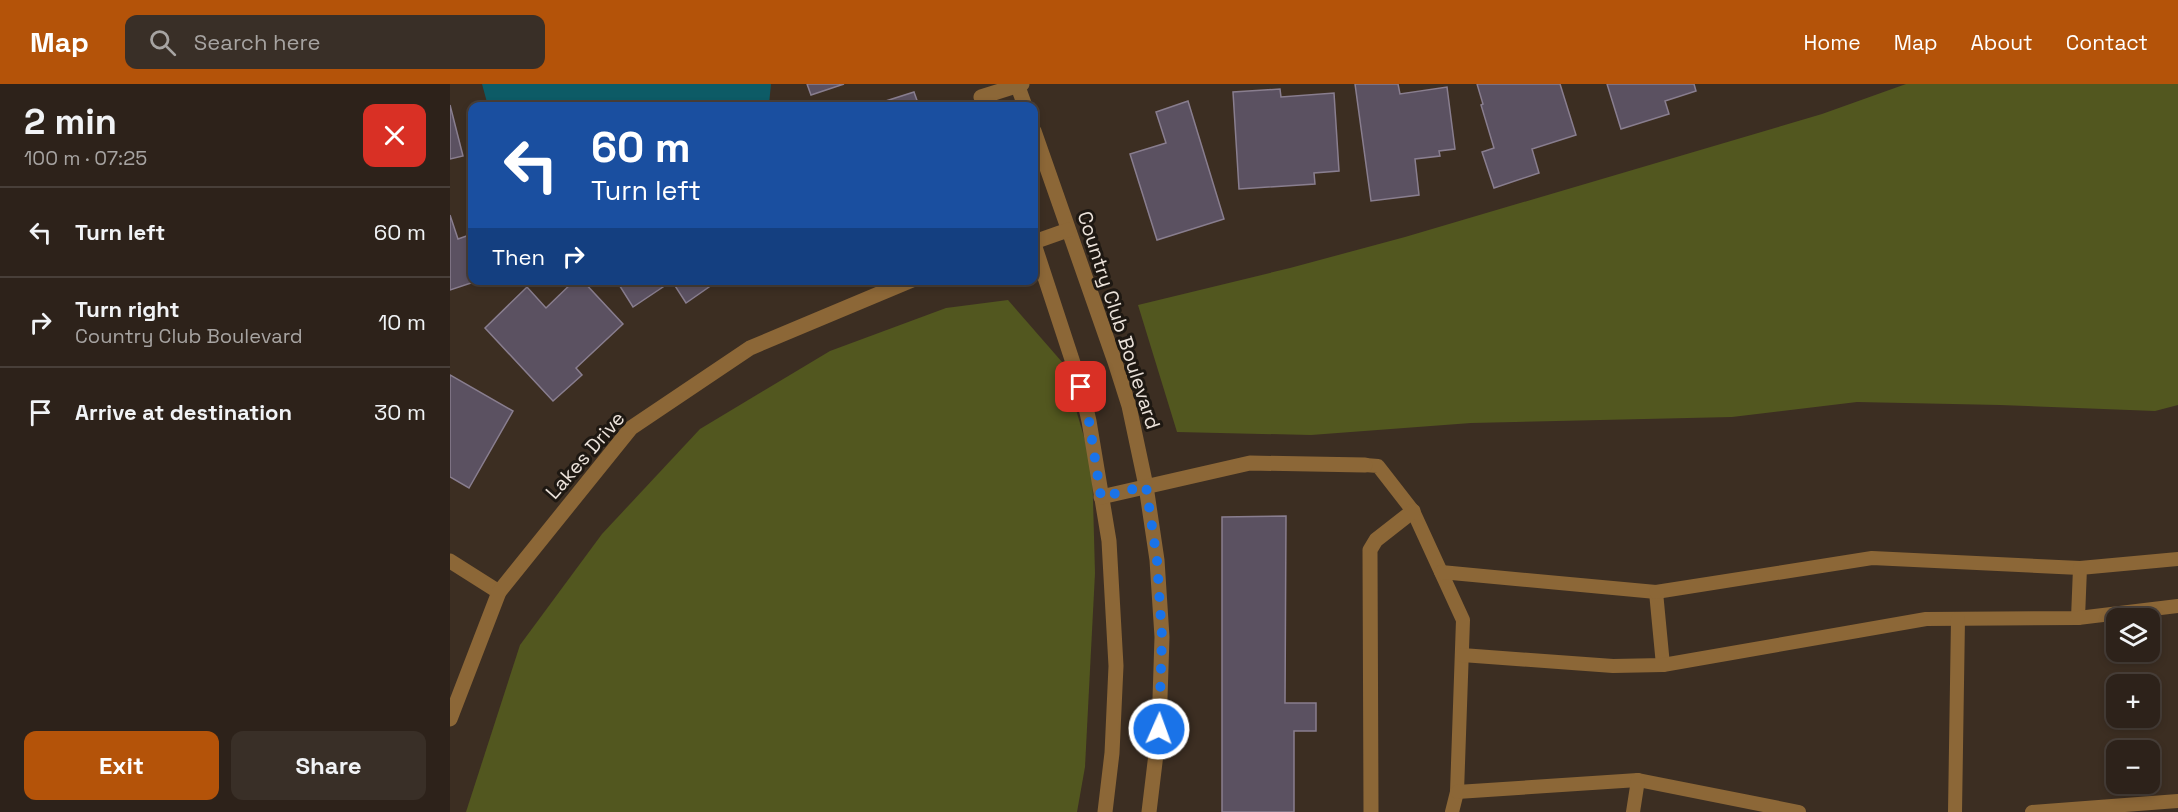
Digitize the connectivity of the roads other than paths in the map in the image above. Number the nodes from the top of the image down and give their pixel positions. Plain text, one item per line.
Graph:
1 (1019, 84) edge
2 (980, 96) edge
3 (1024, 102) edge
4 (1038, 143) edge
5 (1068, 230) junction
6 (1038, 241) edge
7 (1038, 255) edge
8 (900, 285) edge
9 (1365, 465) joint
10 (1146, 486) junction
11 (1101, 497) junction
12 (1413, 511) junction
13 (2178, 560) edge
14 (450, 561) edge
15 (2080, 568) junction
16 (1441, 572) junction
17 (499, 592) junction
18 (1656, 592) junction
19 (2178, 606) edge
20 (2078, 618) junction
21 (1958, 619) junction
22 (1462, 655) junction
23 (1663, 665) junction
24 (450, 719) edge
25 (1638, 780) junction
26 (1457, 792) junction
27 (2178, 801) edge
28 (1105, 812) edge
29 (1149, 812) edge
30 (1371, 812) edge
31 (1452, 812) edge
32 (1633, 812) edge
33 (1799, 812) edge
34 (1956, 812) edge
35 (2032, 812) edge

1 - 2 street
1 - 3 street
4 - 5 street, Country Club Boulevard
5 - 6 street
5 - 10 street, Country Club Boulevard
7 - 11 street
8 - 17 street, Lakes Drive
9 - 10 street
9 - 12 lane
10 - 11 street
10 - 29 street, Country Club Boulevard
11 - 28 street
12 - 16 lane
12 - 30 street
13 - 15 lane
14 - 17 street
15 - 18 lane
15 - 20 lane
16 - 18 lane
16 - 22 lane
17 - 24 street, Lakes Drive
18 - 23 lane
19 - 20 lane
20 - 21 lane
21 - 23 lane
21 - 34 lane
22 - 23 lane
22 - 26 lane
25 - 26 lane
25 - 32 lane
25 - 33 lane
26 - 31 lane
27 - 35 lane

